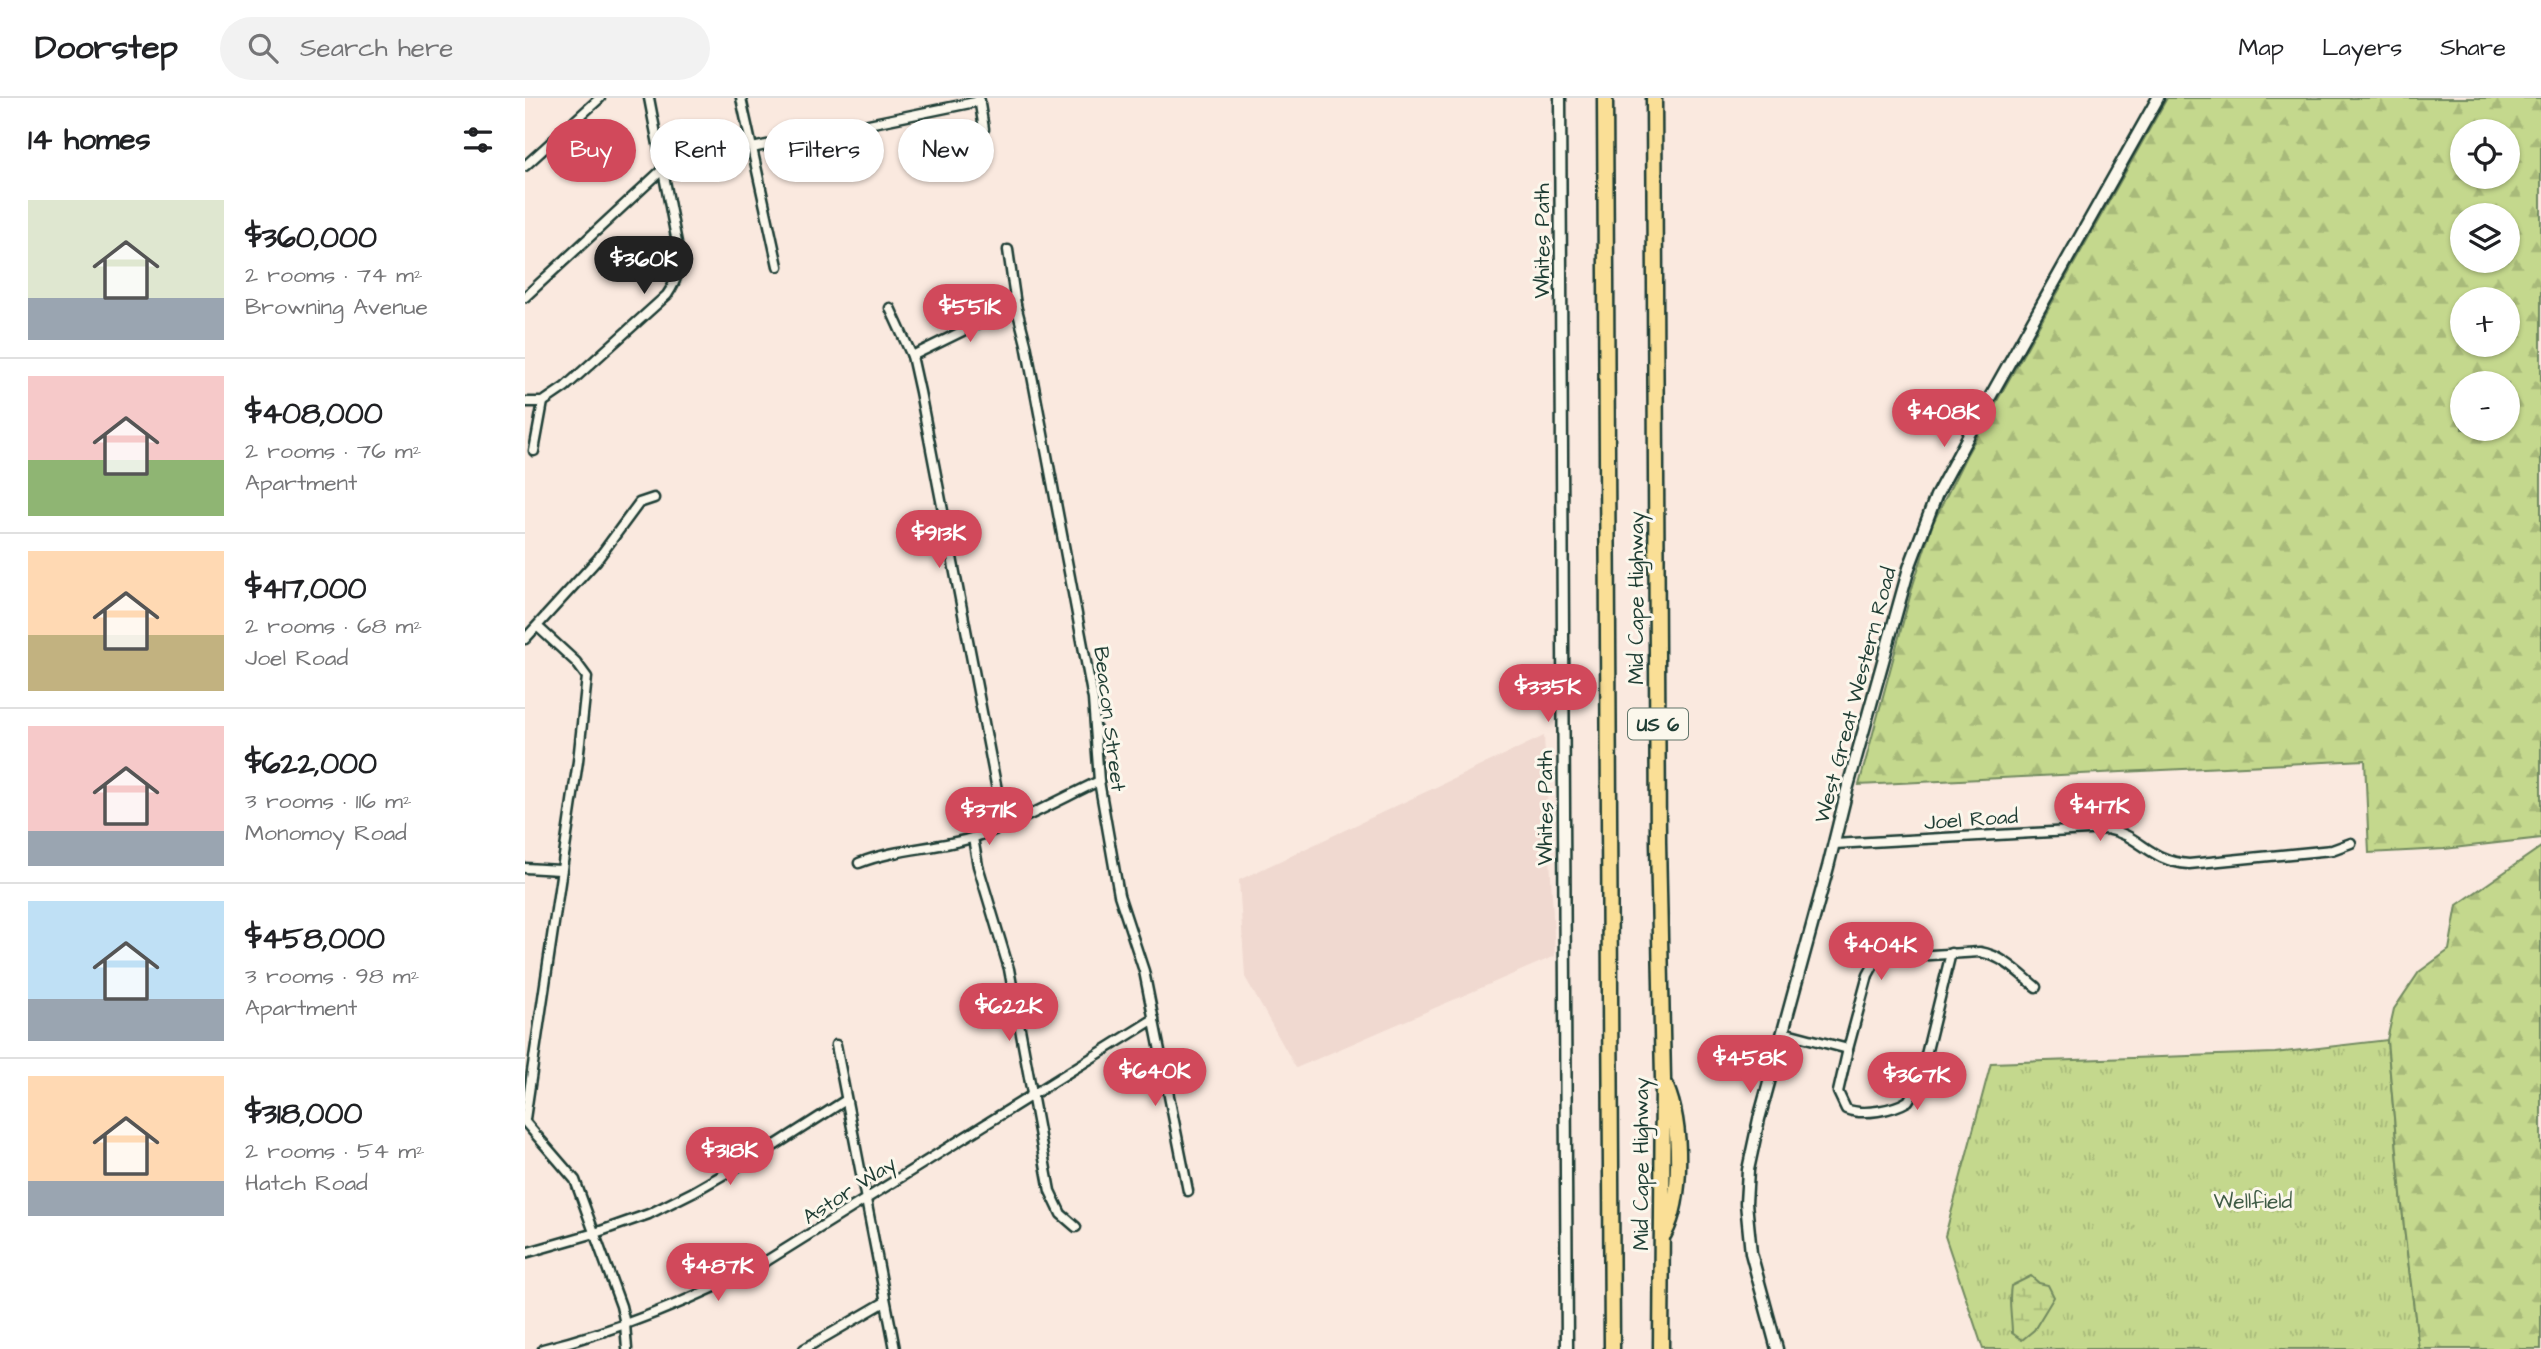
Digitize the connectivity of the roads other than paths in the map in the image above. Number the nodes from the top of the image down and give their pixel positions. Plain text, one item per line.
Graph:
1 (600, 98) edge
2 (649, 98) edge
3 (741, 98) edge
4 (1560, 98) edge
5 (1605, 98) edge
6 (1654, 98) edge
7 (2158, 98) edge
8 (980, 99) edge
9 (653, 119) edge
10 (983, 119) edge
11 (752, 148) junction
12 (525, 166) edge
13 (650, 181) edge
14 (665, 182) edge
15 (1008, 250) dead end
16 (778, 266) dead end
17 (525, 297) edge
18 (1016, 306) junction
19 (890, 308) dead end
20 (912, 356) junction
21 (525, 402) edge
22 (543, 402) junction
23 (534, 451) dead end
24 (654, 498) dead end
25 (538, 627) junction
26 (525, 639) edge
27 (1099, 781) junction
28 (1004, 826) junction
29 (973, 838) junction
30 (2351, 843) dead end
31 (1834, 844) junction
32 (859, 863) dead end
33 (525, 868) edge
34 (560, 870) junction
35 (1951, 953) junction
36 (2036, 987) dead end
37 (1154, 1019) junction
38 (1783, 1032) junction
39 (536, 1033) junction
40 (525, 1034) edge
41 (836, 1045) dead end
42 (1848, 1049) junction
43 (1034, 1095) junction
44 (846, 1100) junction
45 (525, 1121) edge
46 (1188, 1191) dead end
47 (867, 1200) junction
48 (1076, 1227) dead end
49 (595, 1233) junction
50 (525, 1253) edge
51 (885, 1302) junction
52 (625, 1324) junction
53 (543, 1349) edge
54 (627, 1349) edge
55 (804, 1349) edge
56 (895, 1349) edge
57 (1567, 1349) edge
58 (1612, 1349) edge
59 (1661, 1349) edge
60 (1776, 1349) edge

1 - 12 street
2 - 9 street
3 - 11 street
4 - 57 street, Whites Path
5 - 58 highway, Mid Cape Highway / US 6
6 - 59 highway, Mid Cape Highway / US 6
7 - 31 street, West Great Western Road
8 - 10 street
8 - 11 street
11 - 16 street
13 - 17 street
14 - 22 street
15 - 18 street, Beacon Street
18 - 20 street
18 - 27 street, Beacon Street
19 - 20 street
20 - 28 street
21 - 22 street
22 - 23 street
24 - 25 street
25 - 26 street
25 - 34 street
27 - 28 street
27 - 37 street, Beacon Street
28 - 29 street
29 - 32 street
29 - 43 street
30 - 31 street, Joel Road
31 - 38 street, West Great Western Road
33 - 34 street
34 - 39 street
35 - 36 street
35 - 42 street
35 - 42 street
37 - 43 street, Astor Way
37 - 46 street, Beacon Street
38 - 42 street
38 - 60 street, West Great Western Road
39 - 40 street
39 - 45 street
41 - 44 street
43 - 47 street, Astor Way
43 - 48 street
44 - 47 street
44 - 49 street
45 - 49 street
47 - 51 street
47 - 52 street, Astor Way
49 - 50 street
49 - 52 street
51 - 55 street
51 - 56 street
52 - 53 street, Astor Way
52 - 54 street

